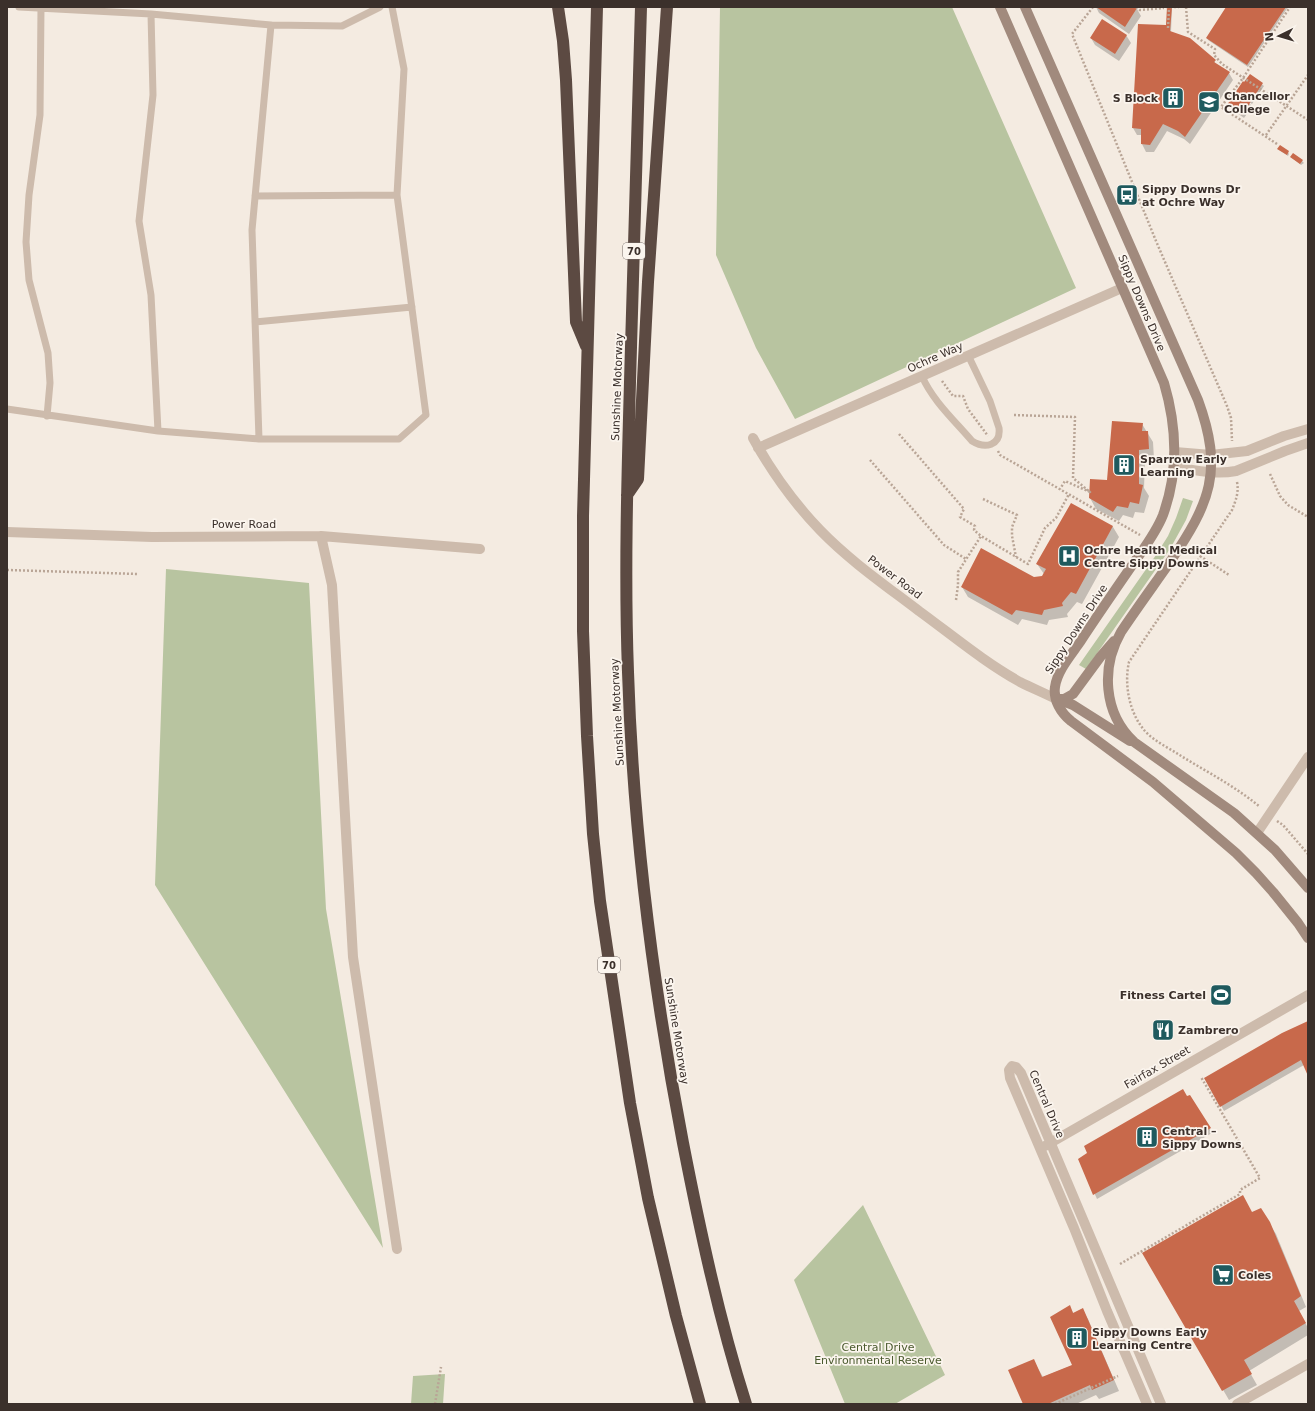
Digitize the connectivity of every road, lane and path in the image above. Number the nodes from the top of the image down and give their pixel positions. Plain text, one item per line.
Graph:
1 (19, 7) edge
2 (41, 7) edge
3 (380, 7) edge
4 (392, 7) edge
5 (558, 7) edge
6 (597, 7) edge
7 (641, 7) edge
8 (667, 7) edge
9 (1000, 7) edge
10 (1025, 7) edge
11 (1136, 7) edge
12 (1169, 7) edge
13 (1179, 7) edge
14 (1186, 7) edge
15 (1290, 7) edge
16 (1163, 8) edge
17 (151, 14) junction
18 (271, 25) junction
19 (1168, 28) dead end
20 (1308, 75) edge
21 (1243, 78) junction
22 (1287, 106) junction
23 (1308, 120) edge
24 (1266, 136) junction
25 (1277, 144) dead end
26 (397, 195) junction
27 (255, 196) junction
28 (1122, 288) junction
29 (412, 307) junction
30 (255, 322) junction
31 (588, 351) junction
32 (968, 355) junction
33 (922, 376) junction
34 (942, 381) dead end
35 (7, 409) edge
36 (1014, 415) dead end
37 (47, 416) junction
38 (1308, 429) edge
39 (158, 431) junction
40 (899, 434) dead end
41 (753, 438) dead end
42 (258, 439) junction
43 (993, 443) junction
44 (1308, 443) edge
45 (758, 448) junction
46 (1175, 452) junction
47 (1211, 455) junction
48 (870, 460) dead end
49 (1174, 467) junction
50 (1211, 472) junction
51 (1270, 474) dead end
52 (1060, 489) junction
53 (1069, 494) junction
54 (627, 495) junction
55 (983, 499) dead end
56 (1308, 517) edge
57 (7, 532) edge
58 (321, 536) junction
59 (981, 536) junction
60 (1149, 540) junction
61 (480, 549) dead end
62 (1200, 556) dead end
63 (1016, 557) junction
64 (966, 559) junction
65 (7, 570) edge
66 (138, 574) dead end
67 (1229, 575) dead end
68 (956, 600) dead end
69 (1121, 632) junction
70 (1056, 699) junction
71 (1140, 747) junction
72 (1306, 764) edge
73 (1257, 833) junction
74 (1308, 888) edge
75 (1308, 938) edge
76 (1308, 995) edge
77 (1201, 1077) dead end
78 (1050, 1143) junction
79 (1040, 1149) junction
80 (397, 1249) dead end
81 (1120, 1264) dead end
82 (1308, 1364) edge
83 (441, 1367) dead end
84 (1118, 1376) dead end
85 (435, 1404) edge
86 (700, 1404) edge
87 (746, 1404) edge
88 (1055, 1404) edge
89 (1147, 1404) edge
90 (1161, 1404) edge
91 (1237, 1404) edge

1 - 2 lane
2 - 17 lane
2 - 37 lane
3 - 18 lane
4 - 26 lane
5 - 31 highway
6 - 31 highway, 70
7 - 54 highway, Sunshine Motorway / 70
8 - 54 highway
9 - 28 main road, Sippy Downs Drive
10 - 47 main road, Sippy Downs Drive
11 - 16 path
12 - 13 path
12 - 16 path
12 - 19 path
14 - 21 path
15 - 21 path
17 - 18 lane
17 - 39 lane
18 - 27 lane
20 - 22 path
21 - 22 path
21 - 24 path
22 - 23 path
22 - 24 path
24 - 25 path
26 - 27 lane
26 - 29 lane
27 - 30 lane
28 - 32 street, Ochre Way
28 - 46 main road, Sippy Downs Drive
29 - 30 lane
29 - 42 lane
30 - 42 lane
31 - 86 highway, 70
32 - 33 street, Ochre Way
32 - 43 lane
33 - 43 lane
33 - 45 street, Ochre Way
34 - 43 path
35 - 37 lane
36 - 52 path
37 - 39 lane
38 - 47 street
39 - 42 lane
40 - 59 path
41 - 45 street, Power Road
43 - 52 path
44 - 50 street
45 - 70 street, Power Road
46 - 47 street
46 - 49 main road, Sippy Downs Drive
47 - 50 main road, Sippy Downs Drive
48 - 64 path
49 - 50 street
49 - 60 main road, Sippy Downs Drive
50 - 69 main road, Sippy Downs Drive
51 - 56 path
52 - 53 path
53 - 60 path
53 - 63 path
54 - 87 highway, Sunshine Motorway / 70
55 - 63 path
57 - 58 street, Power Road
58 - 61 street, Power Road
58 - 80 street
59 - 63 path
59 - 64 path
60 - 70 main road, Sippy Downs Drive
62 - 67 path
64 - 68 path
65 - 66 path
69 - 70 main road
69 - 71 main road, Sippy Downs Drive
70 - 71 main road
70 - 75 main road
71 - 73 main road, Sippy Downs Drive
72 - 73 street
73 - 74 main road, Sippy Downs Drive
76 - 78 street, Fairfax Street
77 - 81 path
78 - 79 street, Fairfax Street
78 - 79 street, Central Drive
78 - 90 street, Central Drive
79 - 89 street, Central Drive
82 - 91 street
83 - 85 path
84 - 88 path

